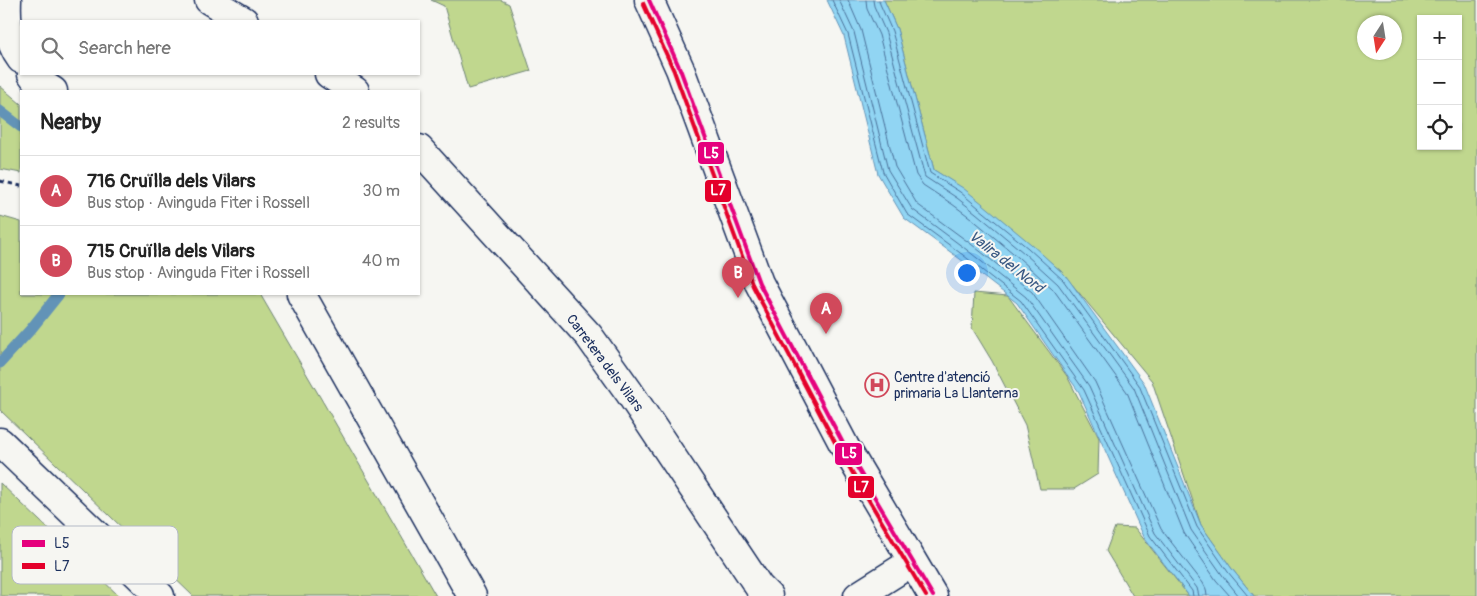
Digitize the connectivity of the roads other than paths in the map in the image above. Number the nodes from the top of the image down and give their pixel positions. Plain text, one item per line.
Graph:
1 (7, 0) edge
2 (209, 0) edge
3 (649, 0) edge
4 (242, 20) edge
5 (20, 58) edge
6 (33, 75) edge
7 (331, 75) edge
8 (52, 90) edge
9 (353, 90) edge
10 (420, 150) edge
11 (302, 295) edge
12 (0, 442) edge
13 (87, 526) edge
14 (912, 562) junction
15 (148, 584) edge
16 (160, 596) edge
17 (472, 596) edge
18 (768, 596) edge
19 (858, 596) edge
20 (934, 596) edge

1 - 5 street
2 - 4 street
3 - 14 street
6 - 8 street
7 - 9 street
10 - 18 street, Carretera dels Vilars
11 - 17 street
12 - 13 street
14 - 19 street
14 - 20 street
15 - 16 street

